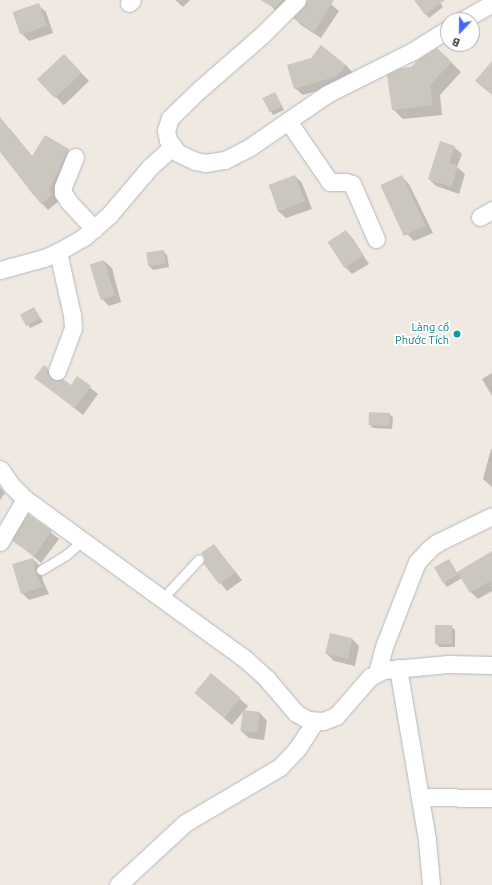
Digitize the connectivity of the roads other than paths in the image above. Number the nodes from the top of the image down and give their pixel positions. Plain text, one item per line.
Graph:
1 (297, 0) edge
2 (492, 3) edge
3 (477, 12) edge
4 (440, 34) edge
5 (288, 122) junction
6 (172, 147) junction
7 (75, 157) dead end
8 (94, 229) junction
9 (376, 238) dead end
10 (58, 252) junction
11 (0, 270) edge
12 (57, 371) dead end
13 (0, 469) edge
14 (25, 499) junction
15 (492, 516) edge
16 (83, 540) junction
17 (0, 542) edge
18 (199, 560) dead end
19 (41, 570) dead end
20 (162, 600) junction
21 (492, 665) edge
22 (398, 668) junction
23 (377, 673) junction
24 (315, 721) junction
25 (420, 798) junction
26 (492, 798) edge
27 (118, 885) edge
28 (432, 885) edge

1 - 6 street
2 - 3 street
4 - 5 street
5 - 6 street
5 - 9 street
6 - 8 street
7 - 8 street
8 - 10 street
10 - 11 street
10 - 12 street
13 - 14 street
14 - 16 street
14 - 17 street
15 - 23 street
16 - 19 lane
16 - 20 street
18 - 20 lane
20 - 24 street
21 - 22 street
22 - 23 street
22 - 25 street
23 - 24 street
24 - 27 street
25 - 26 street
25 - 28 street

